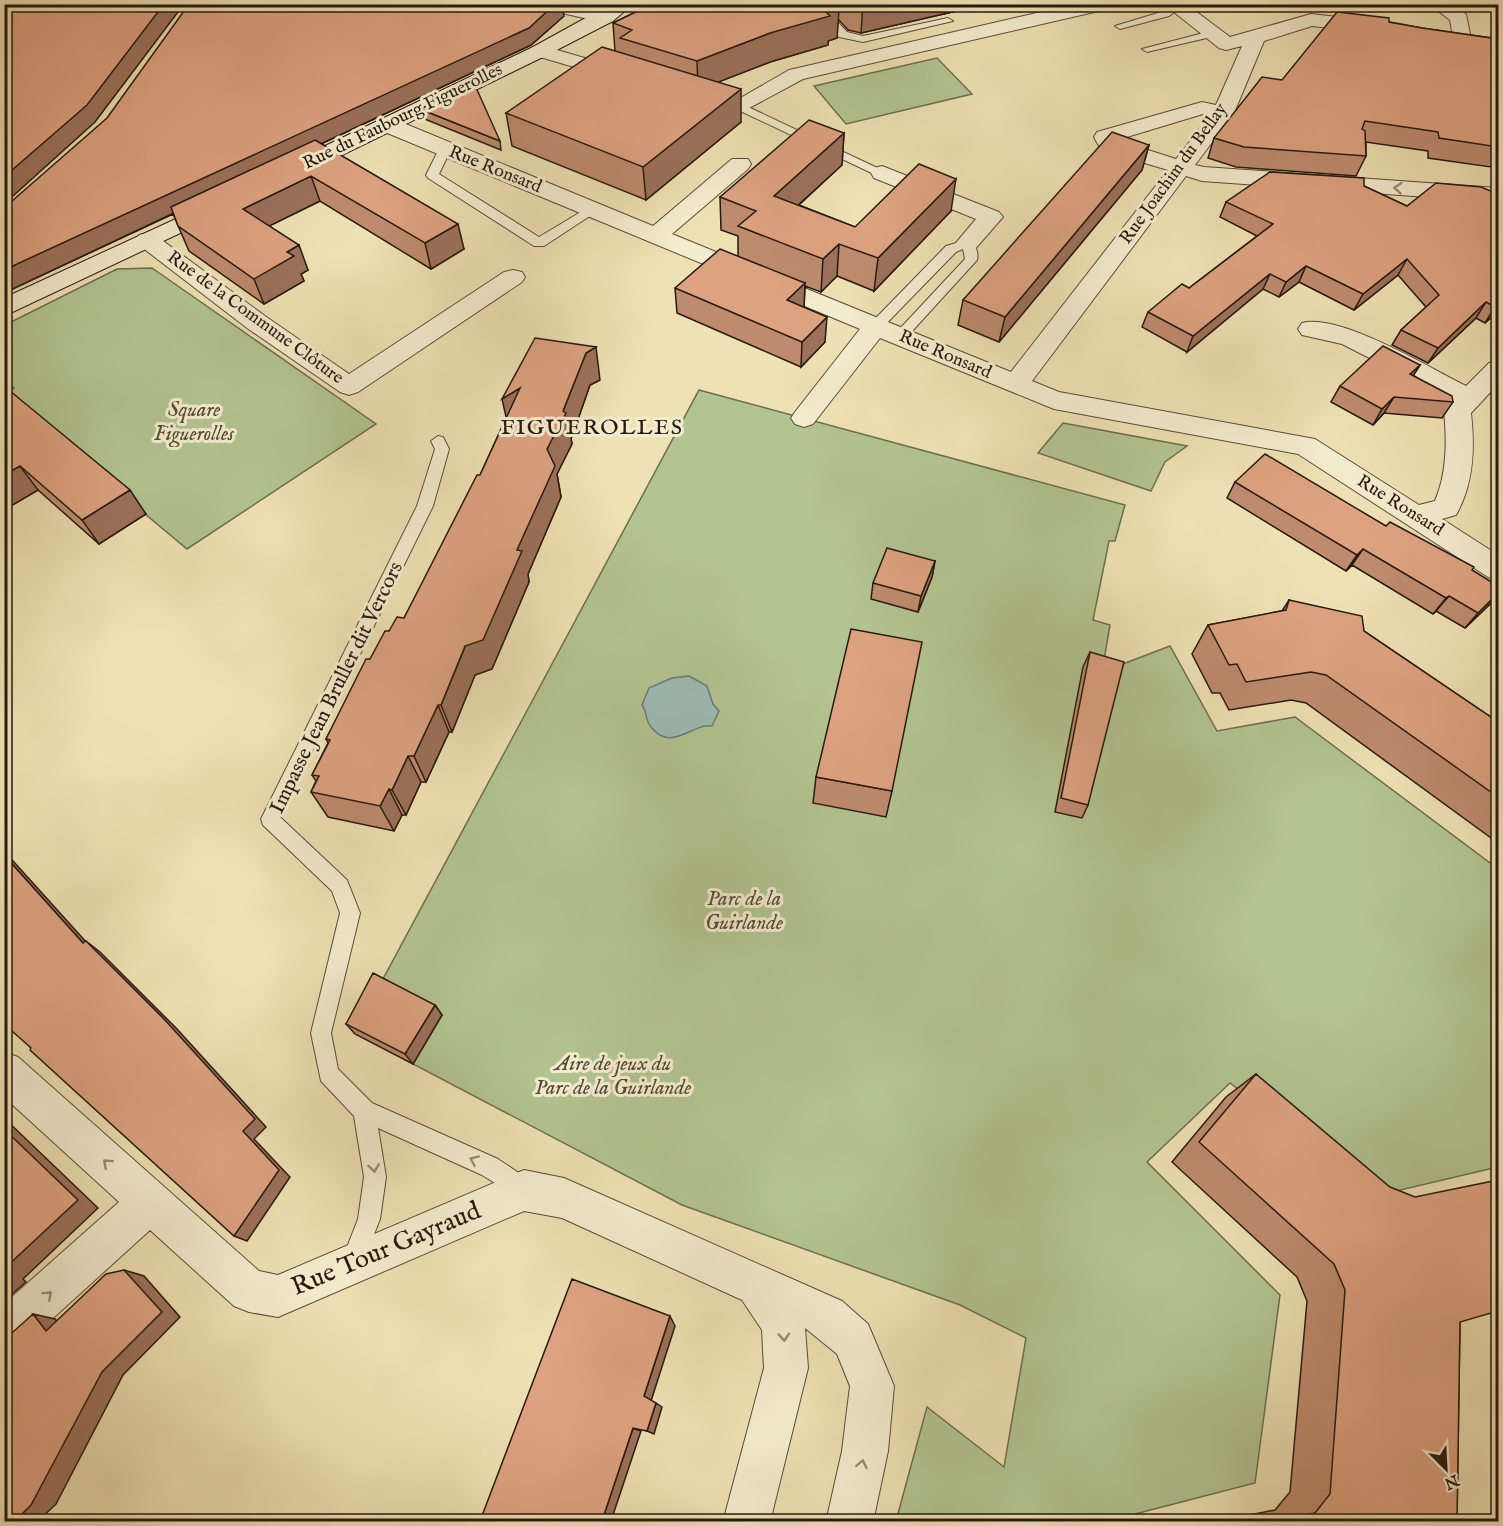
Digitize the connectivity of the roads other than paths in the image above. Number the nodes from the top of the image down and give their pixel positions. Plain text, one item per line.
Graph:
1 (546, 4) edge
2 (815, 4) edge
3 (1103, 4) edge
4 (1336, 4) edge
5 (1438, 4) edge
6 (1174, 6) edge
7 (615, 11) edge
8 (948, 21) dead end
9 (1303, 22) junction
10 (1120, 26) dead end
11 (1395, 30) edge
12 (1211, 34) junction
13 (1439, 36) edge
14 (1256, 37) junction
15 (1147, 49) dead end
16 (540, 51) junction
17 (637, 80) edge
18 (682, 94) edge
19 (740, 107) junction
20 (1223, 113) junction
21 (387, 125) junction
22 (445, 149) junction
23 (740, 164) dead end
24 (1180, 169) junction
25 (882, 172) joint
26 (270, 181) edge
27 (1498, 195) edge
28 (238, 197) edge
29 (593, 210) junction
30 (656, 236) junction
31 (147, 240) junction
32 (968, 244) junction
33 (513, 277) dead end
34 (4, 308) edge
35 (876, 326) junction
36 (1311, 329) dead end
37 (900, 336) junction
38 (1498, 369) edge
39 (1015, 384) junction
40 (1469, 398) junction
41 (804, 418) dead end
42 (438, 441) dead end
43 (1417, 516) junction
44 (1498, 569) edge
45 (4, 1071) edge
46 (364, 1111) junction
47 (524, 1190) junction
48 (150, 1203) junction
49 (351, 1264) junction
50 (758, 1286) junction
51 (4, 1334) edge
52 (746, 1521) edge
53 (849, 1521) edge

1 - 7 street
2 - 8 lane
3 - 19 street
4 - 9 street
5 - 13 street
6 - 10 lane
6 - 12 street
7 - 16 street, Rue du Faubourg Figuerolles
9 - 11 street
9 - 14 street
12 - 14 street
12 - 15 lane
14 - 20 street, Rue Joachim du Bellay
16 - 17 street
16 - 21 street, Rue du Faubourg Figuerolles
18 - 19 street
19 - 25 lane
20 - 24 street, Rue Joachim du Bellay
20 - 24 street
21 - 22 street, Rue Ronsard
21 - 26 street, Rue du Faubourg Figuerolles
22 - 29 street, Rue Ronsard
22 - 29 lane
23 - 30 street
27 -> 24 street
24 - 39 street, Rue Joachim du Bellay
25 - 32 street
28 - 31 street
29 - 30 street, Rue Ronsard
30 - 35 street, Rue Ronsard
31 - 33 street, Rue de la Commune Clôture
31 - 34 street
32 - 35 lane
32 - 37 lane
35 - 37 street, Rue Ronsard
35 - 41 street
36 - 40 street
37 - 39 street, Rue Ronsard
38 - 40 street
39 - 43 street, Rue Ronsard
40 - 43 street
42 - 46 lane, Impasse Jean Bruller dit Vercors
43 - 44 street, Rue Ronsard
48 -> 45 street, Rue Tour Gayraud
47 -> 46 lane, Impasse Jean Bruller dit Vercors
46 -> 49 lane
47 - 49 street, Rue Tour Gayraud
47 - 50 street
48 - 49 street, Rue Tour Gayraud
51 -> 48 street
50 -> 52 street
53 -> 50 street

